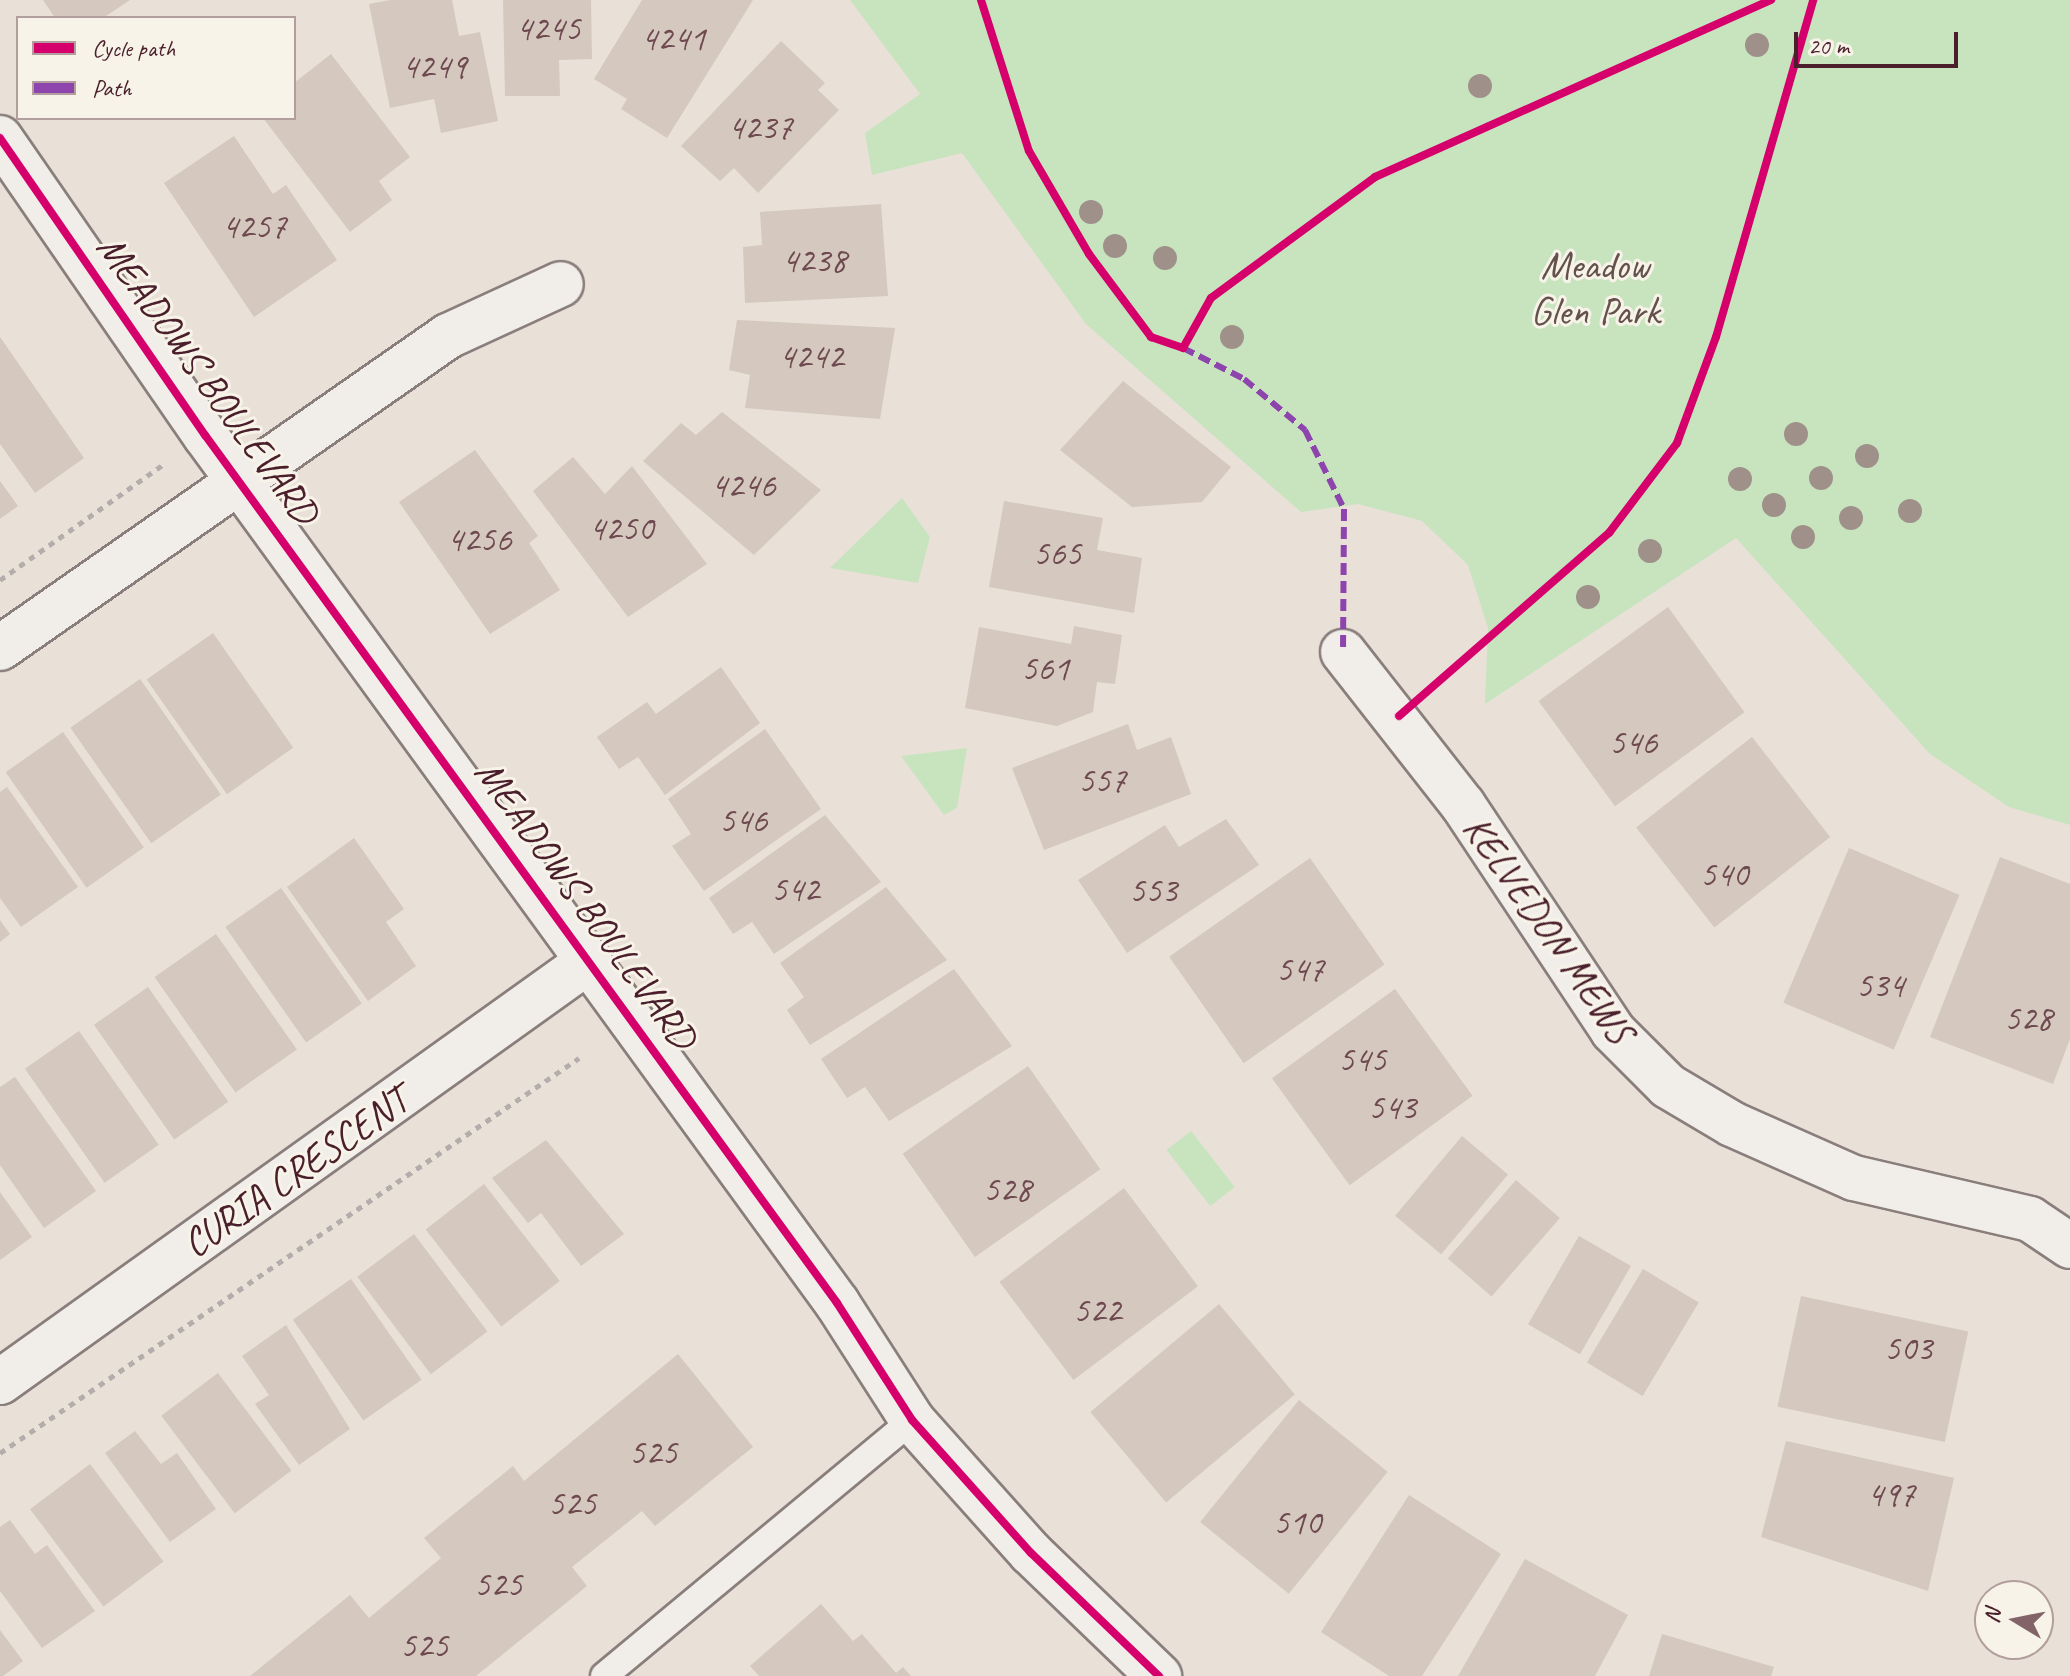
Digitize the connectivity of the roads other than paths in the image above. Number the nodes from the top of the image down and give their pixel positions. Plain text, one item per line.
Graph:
1 (0, 138) edge
2 (561, 284) dead end
3 (240, 476) junction
4 (0, 648) edge
5 (1343, 652) dead end
6 (589, 961) junction
7 (2070, 1246) edge
8 (0, 1382) edge
9 (912, 1420) junction
10 (604, 1676) edge
11 (1159, 1676) edge

1 - 3 street, MEADOWS BOULEVARD
2 - 3 street
3 - 4 street
3 - 6 street, MEADOWS BOULEVARD
5 - 7 street, KELVEDON MEWS
6 - 8 street, CURIA CRESCENT
6 - 9 street, MEADOWS BOULEVARD
9 - 10 lane
9 - 11 street, MEADOWS BOULEVARD

